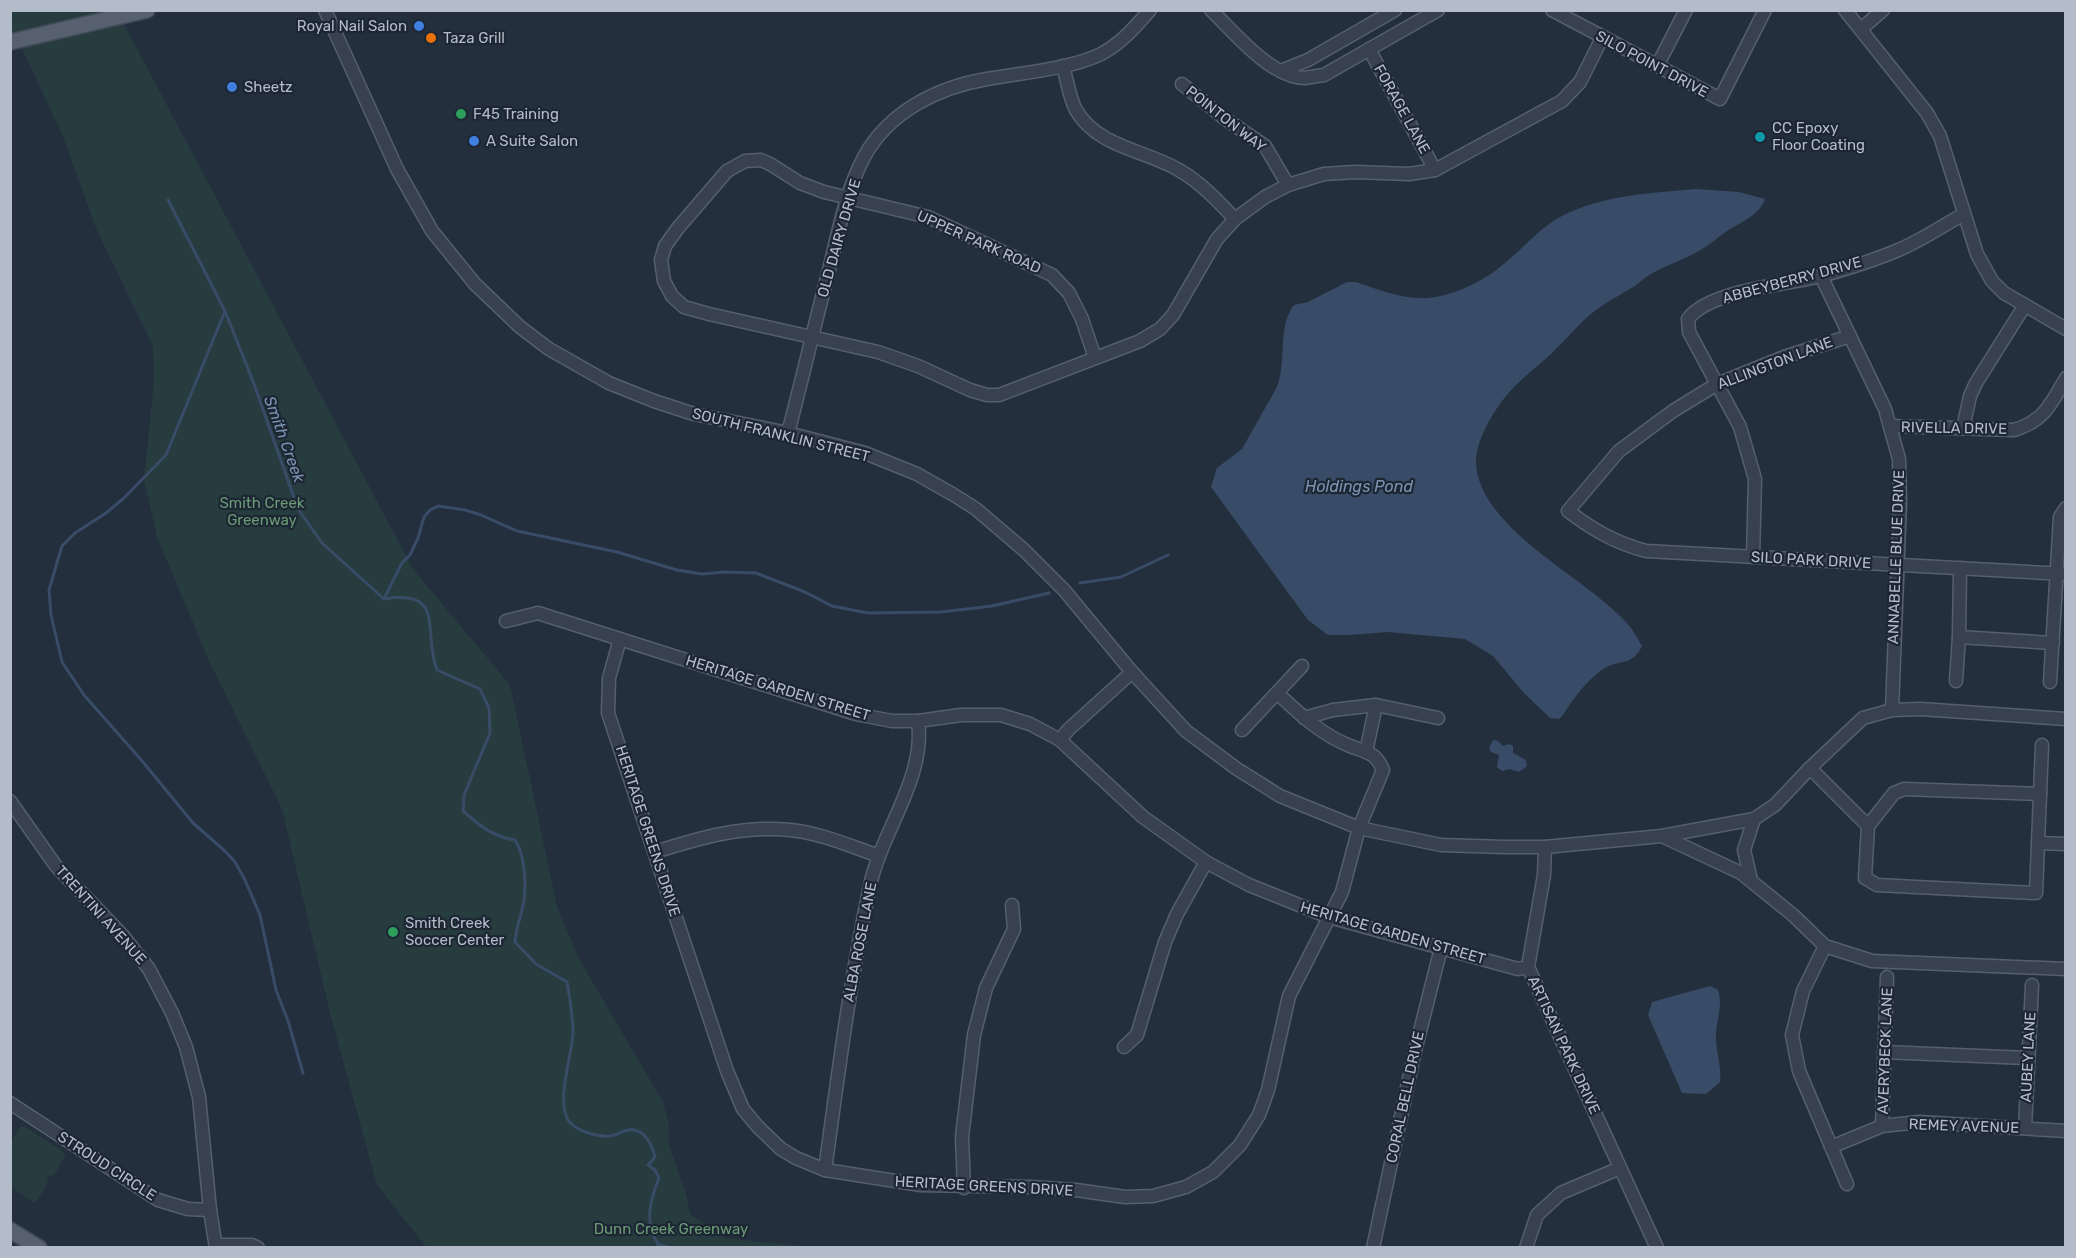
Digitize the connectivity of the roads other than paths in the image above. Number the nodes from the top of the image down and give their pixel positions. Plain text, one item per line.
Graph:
1 (147, 10) edge
2 (325, 10) edge
3 (1150, 10) edge
4 (1211, 10) edge
5 (1395, 10) edge
6 (1438, 10) edge
7 (1552, 10) edge
8 (1686, 10) edge
9 (1765, 10) edge
10 (1845, 10) edge
11 (1883, 10) edge
12 (1861, 29) junction
13 (1602, 38) junction
14 (10, 42) edge
15 (1369, 49) junction
16 (1063, 66) junction
17 (1657, 66) junction
18 (1281, 70) junction
19 (1182, 84) dead end
20 (1435, 170) junction
21 (1288, 185) junction
22 (848, 197) junction
23 (1964, 214) junction
24 (1234, 219) junction
25 (1821, 276) junction
26 (2025, 305) junction
27 (2066, 329) edge
28 (812, 336) junction
29 (1850, 336) junction
30 (1095, 358) junction
31 (2066, 378) edge
32 (1717, 384) junction
33 (1890, 426) junction
34 (1963, 428) junction
35 (788, 434) junction
36 (2066, 508) edge
37 (1568, 511) joint
38 (1753, 557) junction
39 (1897, 564) junction
40 (1960, 568) junction
41 (2061, 574) edge
42 (506, 621) dead end
43 (1959, 637) junction
44 (620, 639) junction
45 (2053, 643) junction
46 (1302, 666) dead end
47 (1132, 672) junction
48 (1956, 681) dead end
49 (2050, 682) dead end
50 (1276, 693) junction
51 (1376, 705) junction
52 (1892, 710) junction
53 (1304, 718) junction
54 (1438, 718) dead end
55 (2066, 719) edge
56 (918, 721) junction
57 (1242, 730) dead end
58 (1060, 740) junction
59 (2042, 745) dead end
60 (1366, 752) junction
61 (1810, 768) junction
62 (2040, 794) junction
63 (10, 801) edge
64 (1754, 819) junction
65 (1868, 826) junction
66 (1359, 828) junction
67 (1662, 836) junction
68 (2038, 843) junction
69 (2066, 844) edge
70 (1545, 847) junction
71 (655, 852) junction
72 (879, 856) junction
73 (1206, 862) junction
74 (1751, 880) junction
75 (1012, 905) dead end
76 (1329, 917) junction
77 (1825, 946) junction
78 (1440, 948) junction
79 (1528, 967) junction
80 (2066, 969) edge
81 (1887, 977) dead end
82 (2032, 985) dead end
83 (1124, 1047) dead end
84 (1884, 1052) junction
85 (2027, 1058) junction
86 (10, 1103) edge
87 (1882, 1126) junction
88 (2025, 1128) junction
89 (2066, 1131) edge
90 (1831, 1147) junction
91 (1620, 1168) junction
92 (825, 1170) junction
93 (1847, 1184) dead end
94 (964, 1188) junction
95 (210, 1210) junction
96 (10, 1230) edge
97 (216, 1246) edge
98 (39, 1248) edge
99 (258, 1248) edge
100 (1373, 1248) edge
101 (1526, 1248) edge
102 (1657, 1248) edge

1 - 14 main road
2 - 35 street, SOUTH FRANKLIN STREET
3 - 16 street, OLD DAIRY DRIVE
4 - 18 street
5 - 18 street
6 - 15 street
7 - 13 street, SILO POINT DRIVE
8 - 17 street
9 - 17 street, SILO POINT DRIVE
10 - 12 street
11 - 12 street
12 - 23 street
13 - 17 street, SILO POINT DRIVE
13 - 20 street
15 - 18 street
15 - 20 street, FORAGE LANE
16 - 22 street, OLD DAIRY DRIVE
16 - 24 street
19 - 21 street, POINTON WAY
20 - 21 street, UPPER PARK ROAD
21 - 24 street, UPPER PARK ROAD
22 - 28 street, OLD DAIRY DRIVE
22 - 28 street, UPPER PARK ROAD
22 - 30 street, UPPER PARK ROAD
23 - 25 street, ABBEYBERRY DRIVE
23 - 26 street
24 - 30 street, UPPER PARK ROAD
25 - 29 street, ANNABELLE BLUE DRIVE
25 - 32 street, ABBEYBERRY DRIVE
26 - 27 street
26 - 34 street
28 - 30 street, UPPER PARK ROAD
28 - 35 street, OLD DAIRY DRIVE
29 - 32 street, ALLINGTON LANE
29 - 33 street, ANNABELLE BLUE DRIVE
31 - 34 street, RIVELLA DRIVE
32 - 37 street, ALLINGTON LANE
32 - 38 street
33 - 34 street, RIVELLA DRIVE
33 - 39 street, ANNABELLE BLUE DRIVE
35 - 47 street, SOUTH FRANKLIN STREET
36 - 41 street
37 - 38 street, SILO PARK DRIVE
38 - 39 street, SILO PARK DRIVE
39 - 40 street, SILO PARK DRIVE
39 - 52 street, ANNABELLE BLUE DRIVE
40 - 41 street, SILO PARK DRIVE
40 - 43 street
41 - 45 street
42 - 44 street, HERITAGE GARDEN STREET
43 - 45 street
43 - 48 street
44 - 56 street, HERITAGE GARDEN STREET
44 - 71 street, HERITAGE GREENS DRIVE
45 - 49 street
46 - 50 street
47 - 58 street
47 - 66 street, SOUTH FRANKLIN STREET
50 - 53 street
50 - 57 street
51 - 53 street
51 - 54 street
51 - 60 street
52 - 55 street, SOUTH FRANKLIN STREET
52 - 61 street, SOUTH FRANKLIN STREET
53 - 60 street
56 - 58 street, HERITAGE GARDEN STREET
56 - 72 street, ALBA ROSE LANE
58 - 73 street, HERITAGE GARDEN STREET
59 - 62 street
60 - 66 street, HERITAGE GREENS DRIVE
61 - 64 street, SOUTH FRANKLIN STREET
61 - 65 street
62 - 65 street
62 - 68 street
63 - 95 street, TRENTINI AVENUE
64 - 67 street, SOUTH FRANKLIN STREET
64 - 74 street
65 - 68 street
66 - 70 street, SOUTH FRANKLIN STREET
66 - 76 street, HERITAGE GREENS DRIVE
67 - 70 street, SOUTH FRANKLIN STREET
67 - 74 street
68 - 69 street
70 - 79 street, ARTISAN PARK DRIVE
71 - 72 street
71 - 92 street, HERITAGE GREENS DRIVE
72 - 92 street, ALBA ROSE LANE
73 - 76 street, HERITAGE GARDEN STREET
73 - 83 street
74 - 77 street
75 - 94 street
76 - 78 street, HERITAGE GARDEN STREET
76 - 94 street, HERITAGE GREENS DRIVE
77 - 80 street
77 - 90 street
78 - 79 street, HERITAGE GARDEN STREET
78 - 100 street, CORAL BELL DRIVE
79 - 91 street, ARTISAN PARK DRIVE
81 - 84 street, AVERYBECK LANE
82 - 85 street, AUBEY LANE
84 - 85 street
84 - 87 street, AVERYBECK LANE
85 - 88 street, AUBEY LANE
86 - 95 street, STROUD CIRCLE
87 - 88 street, REMEY AVENUE
87 - 90 street, REMEY AVENUE
88 - 89 street, REMEY AVENUE
90 - 93 street
91 - 101 street
91 - 102 street, ARTISAN PARK DRIVE
92 - 94 street, HERITAGE GREENS DRIVE
95 - 97 street, TRENTINI AVENUE
96 - 98 main road
97 - 99 street

